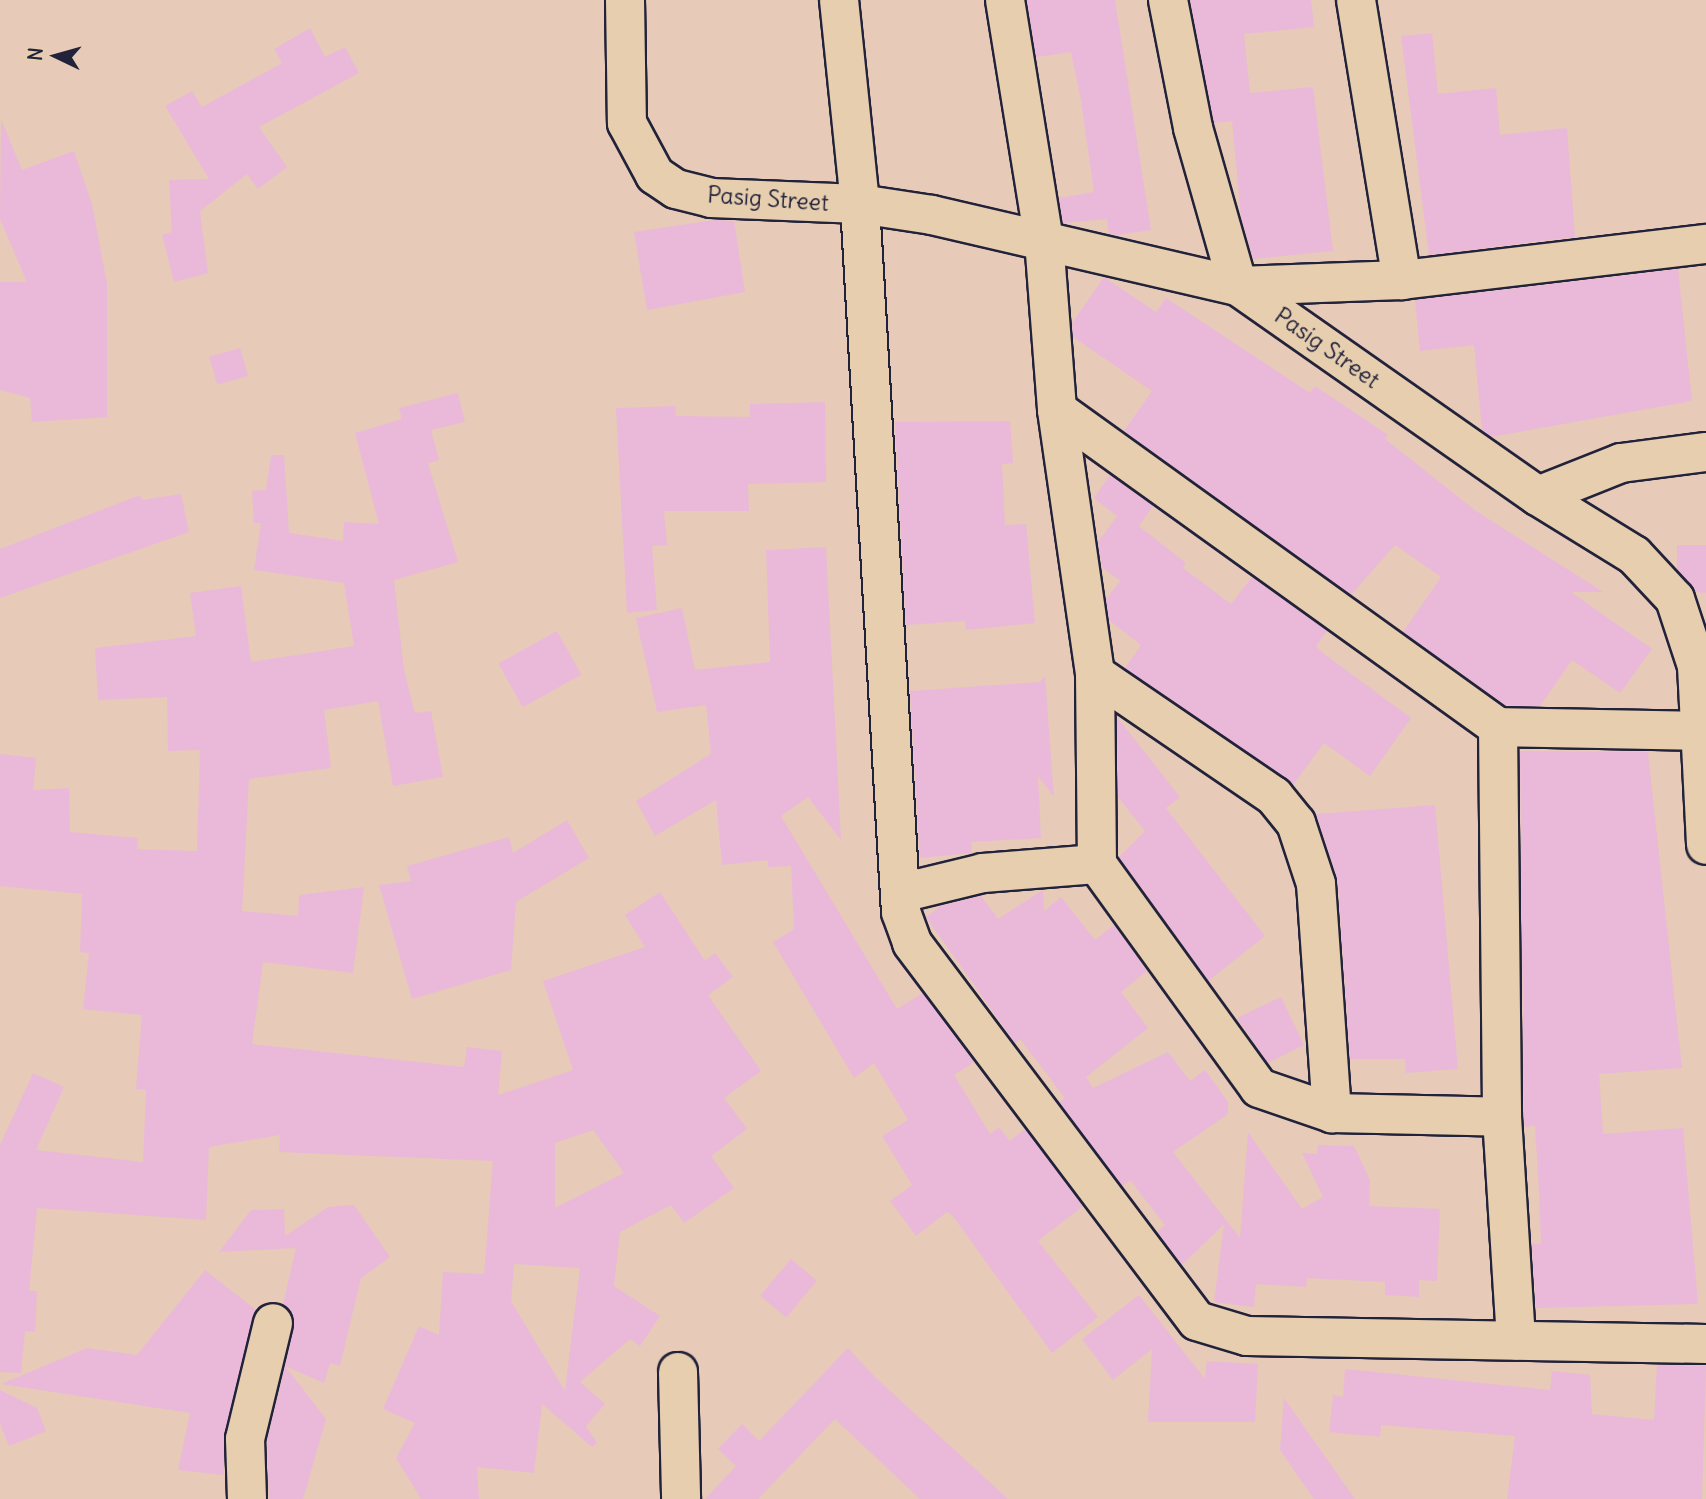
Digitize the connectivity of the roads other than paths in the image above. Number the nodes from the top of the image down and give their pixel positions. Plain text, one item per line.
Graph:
1 (625, 0) edge
2 (839, 0) edge
3 (1005, 0) edge
4 (1168, 0) edge
5 (1356, 0) edge
6 (860, 204) junction
7 (1044, 240) junction
8 (1706, 244) edge
9 (1402, 280) junction
10 (1238, 286) junction
11 (1057, 410) junction
12 (1706, 452) edge
13 (1538, 496) junction
14 (1095, 674) junction
15 (1498, 727) junction
16 (1701, 732) junction
17 (1706, 845) edge
18 (1097, 864) junction
19 (901, 893) junction
20 (1332, 1113) junction
21 (1502, 1117) junction
22 (273, 1323) dead end
23 (1516, 1341) junction
24 (1706, 1344) edge
25 (678, 1372) dead end
26 (247, 1499) edge
27 (681, 1499) edge

1 - 6 street, Pasig Street
2 - 6 street
3 - 7 street
4 - 10 street
5 - 9 street
6 - 7 street, Pasig Street
6 - 19 street
7 - 10 street, Pasig Street
7 - 11 street
8 - 9 street
9 - 10 street
10 - 13 street, Pasig Street
11 - 14 street
11 - 15 street
12 - 13 street
13 - 16 street, Pasig Street
14 - 18 street
14 - 20 street
15 - 16 street
15 - 21 street
16 - 17 street, Pasig Street
18 - 19 street
18 - 20 street
19 - 23 street
20 - 21 street
21 - 23 street
22 - 26 street
23 - 24 street
25 - 27 street

